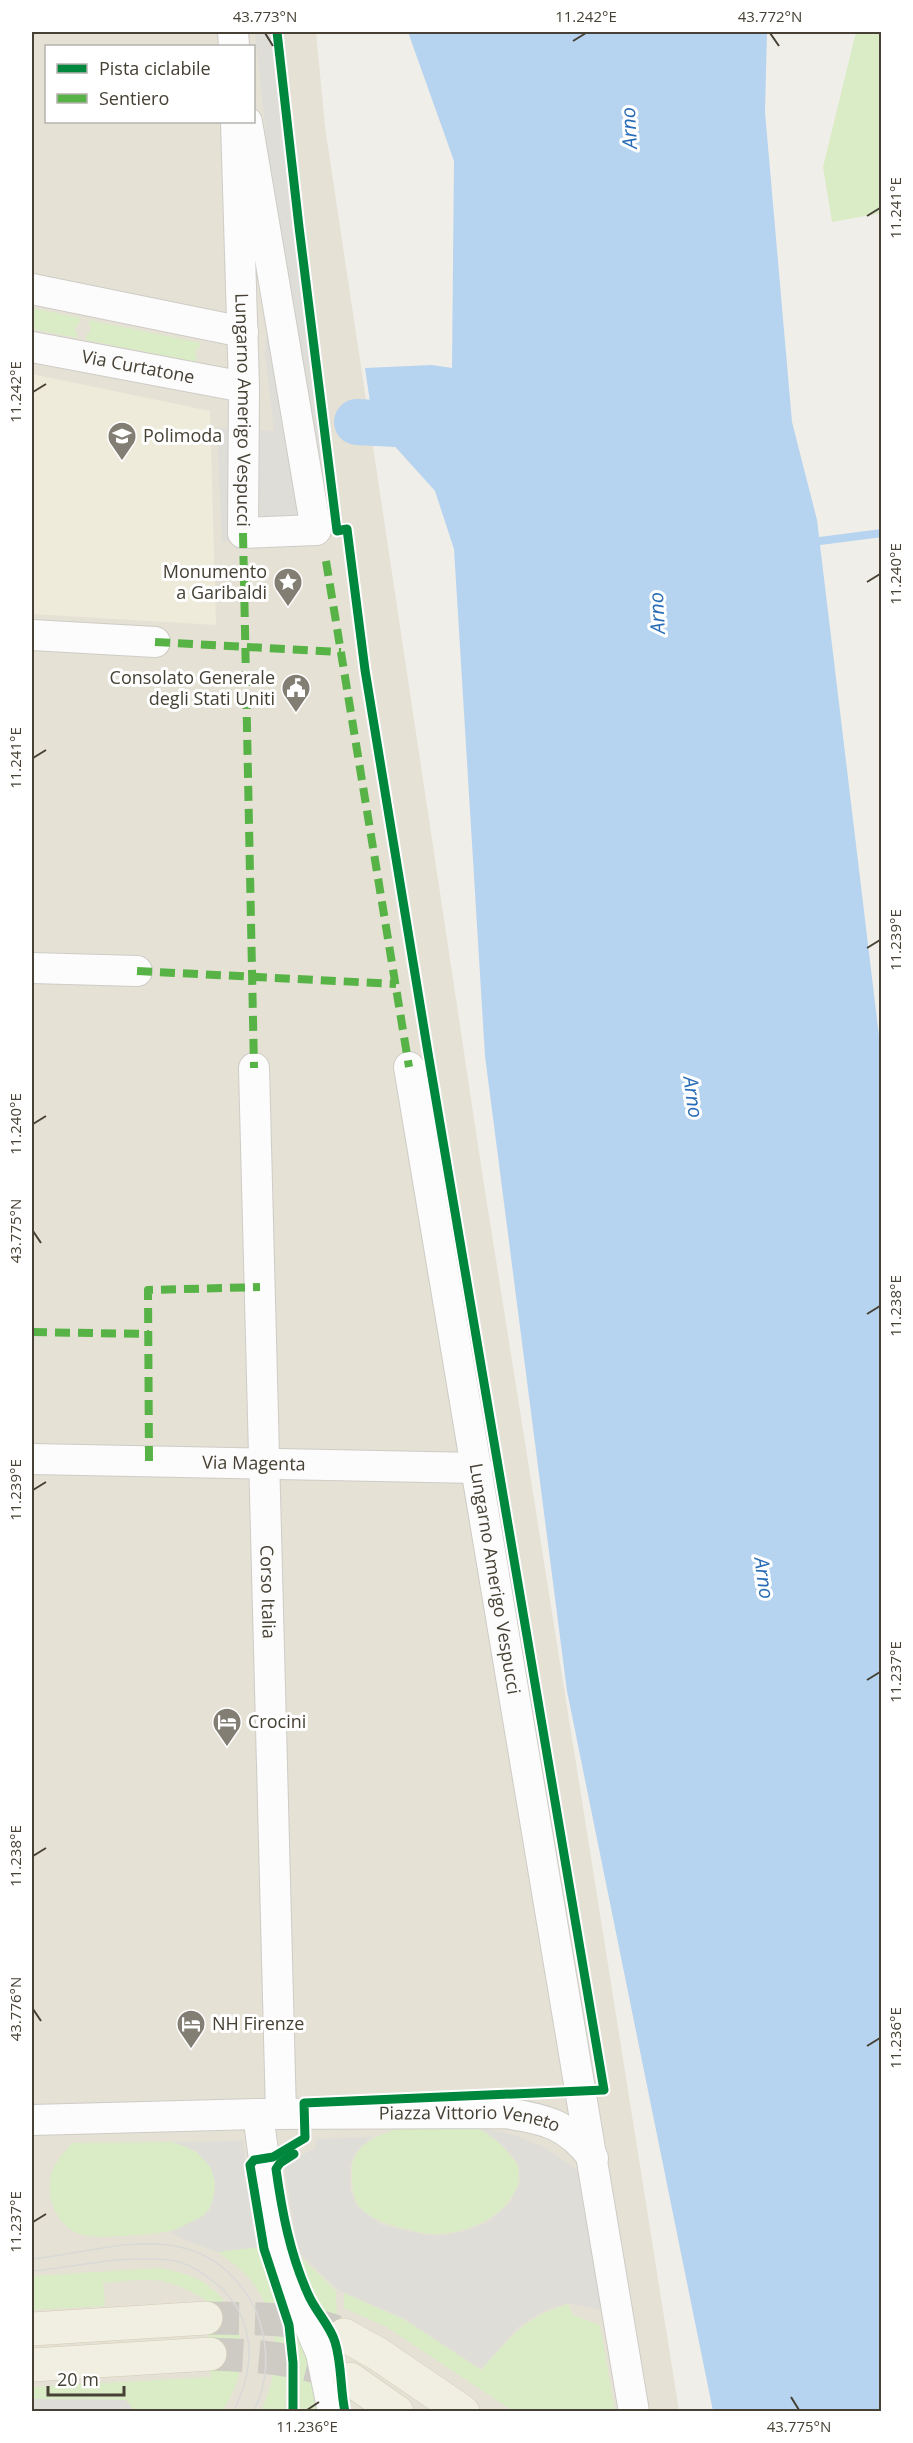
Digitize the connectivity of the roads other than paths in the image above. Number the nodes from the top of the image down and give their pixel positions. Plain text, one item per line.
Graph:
1 (236, 123) edge
2 (247, 123) edge
3 (32, 289) edge
4 (243, 332) junction
5 (32, 347) edge
6 (244, 387) junction
7 (32, 635) edge
8 (155, 642) dead end
9 (32, 968) edge
10 (137, 971) dead end
11 (409, 1067) dead end
12 (254, 1068) dead end
13 (32, 1459) edge
14 (265, 1464) junction
15 (477, 1468) junction
16 (582, 2092) joint
17 (270, 2114) junction
18 (32, 2120) edge
19 (593, 2158) junction
20 (206, 2318) tunnel mouth
21 (32, 2329) edge
22 (344, 2335) tunnel mouth
23 (210, 2354) tunnel mouth
24 (32, 2365) edge
25 (350, 2379) tunnel mouth
26 (333, 2412) edge
27 (397, 2412) edge
28 (463, 2412) edge
29 (634, 2412) edge

1 - 4 street, Lungarno Amerigo Vespucci
2 - 6 street, Lungarno Amerigo Vespucci
3 - 4 street
4 - 6 street, Lungarno Amerigo Vespucci
5 - 6 street, Via Curtatone
7 - 8 street
9 - 10 street
11 - 15 street, Lungarno Amerigo Vespucci
12 - 14 street, Corso Italia
13 - 14 street, Via Magenta
14 - 15 street, Via Magenta
14 - 17 street, Corso Italia
15 - 16 street, Lungarno Amerigo Vespucci
16 - 19 street, Piazza Vittorio Veneto
17 - 18 street, Piazza Vittorio Veneto
17 - 19 street, Piazza Vittorio Veneto
17 - 26 street
19 - 29 street, Piazza Vittorio Veneto
20 - 21 main road
22 - 28 main road
23 - 24 main road
25 - 27 main road

